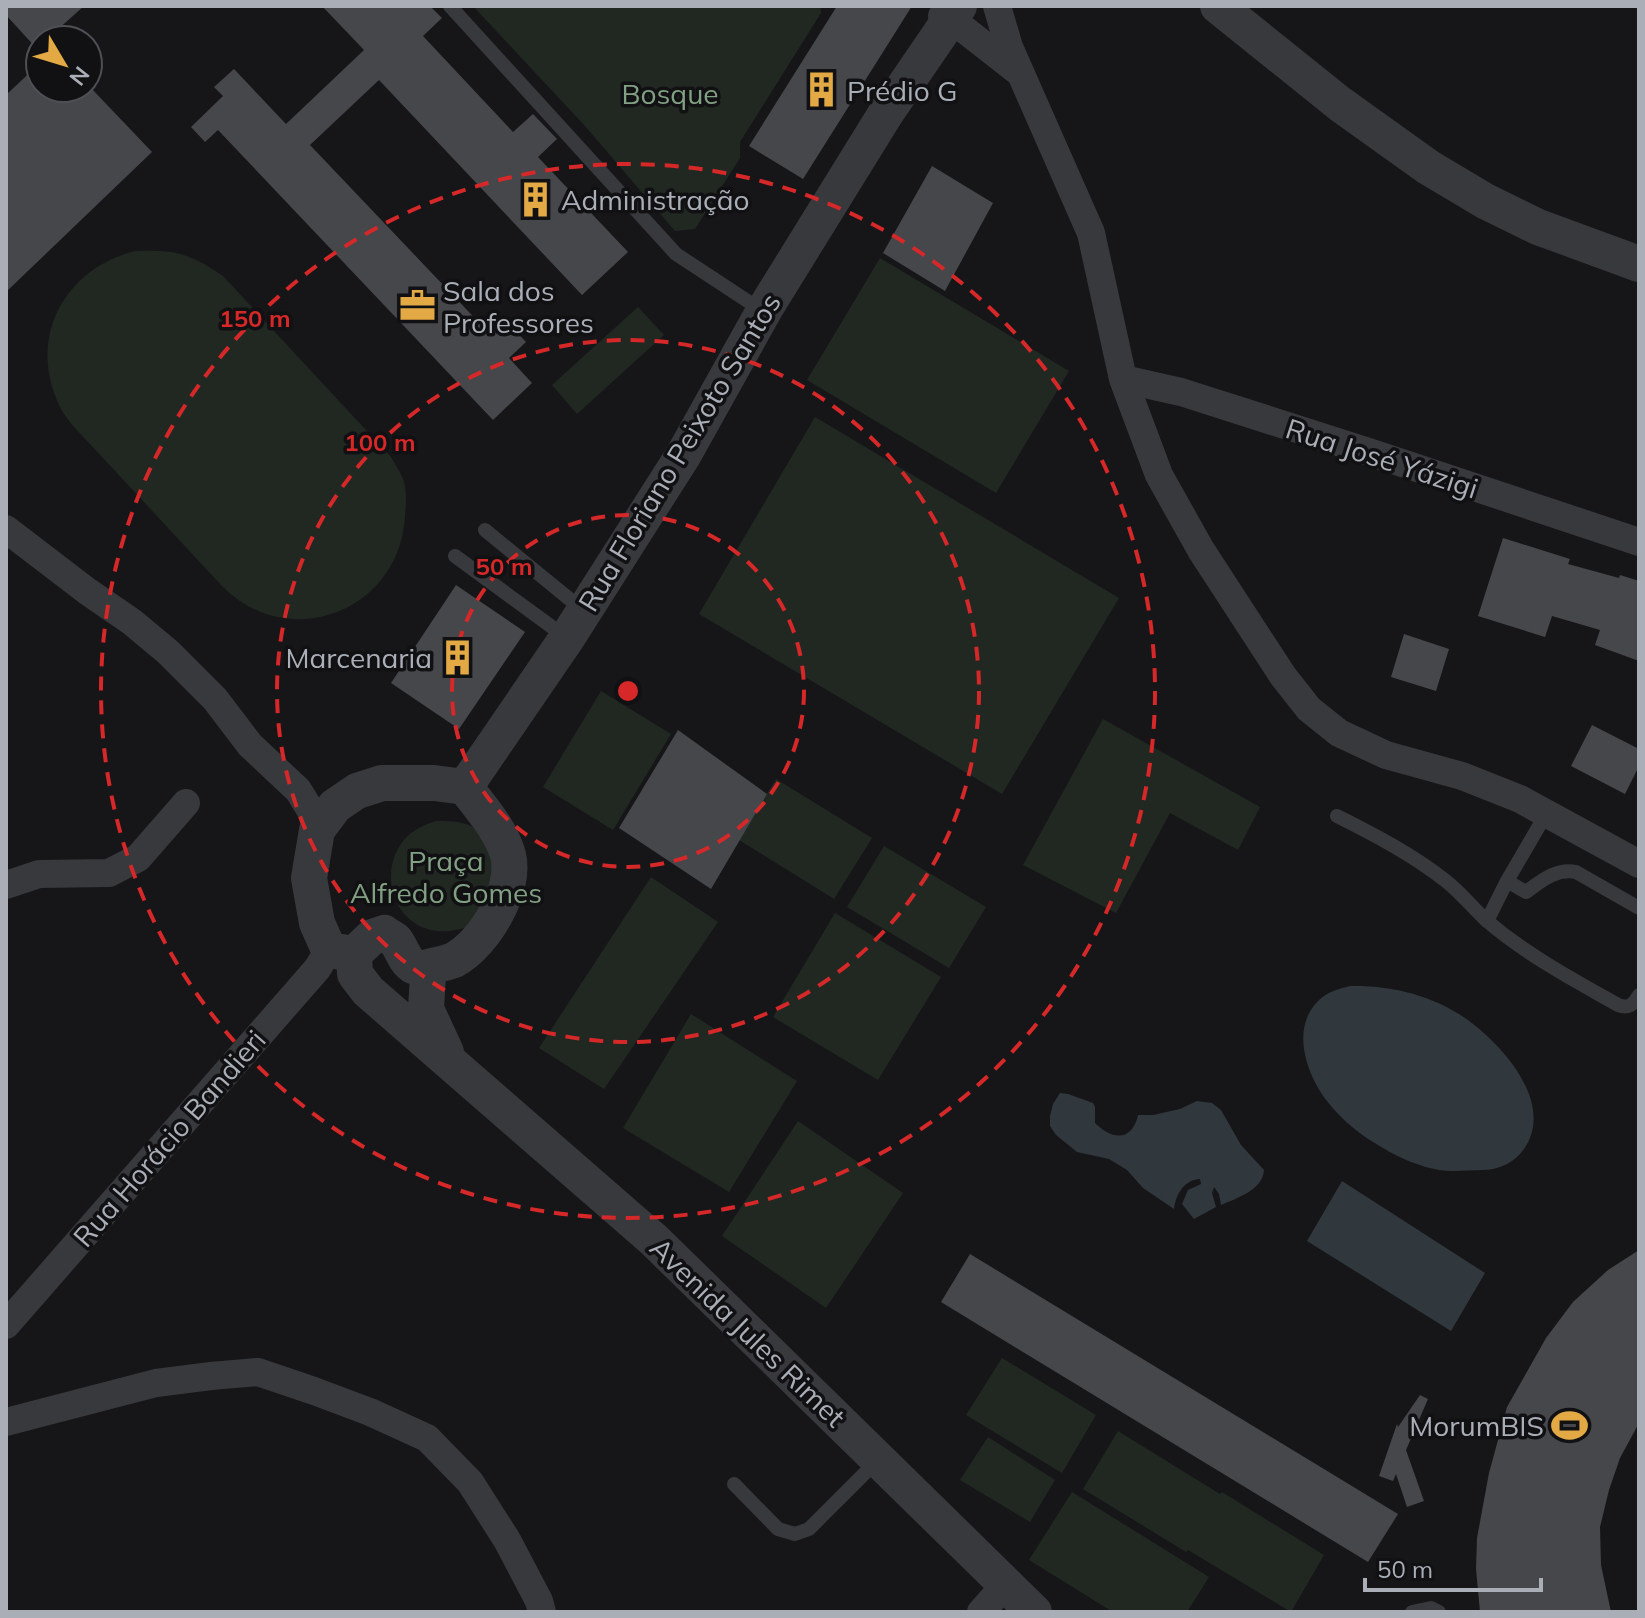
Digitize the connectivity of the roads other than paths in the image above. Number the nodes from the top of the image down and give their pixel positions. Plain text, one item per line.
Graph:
1 (450, 6) edge
2 (997, 6) edge
3 (1218, 6) edge
4 (950, 12) edge
5 (1021, 73) junction
6 (1639, 264) edge
7 (766, 307) junction
8 (1123, 379) junction
9 (6, 529) edge
10 (485, 530) dead end
11 (1639, 542) edge
12 (455, 556) dead end
13 (575, 624) junction
14 (465, 787) junction
15 (186, 803) dead end
16 (1546, 814) junction
17 (1337, 816) dead end
18 (317, 830) junction
19 (1639, 864) edge
20 (1507, 881) junction
21 (6, 885) edge
22 (1639, 908) edge
23 (1487, 921) junction
24 (342, 952) junction
25 (433, 966) junction
26 (1639, 995) edge
27 (452, 1064) junction
28 (6, 1325) edge
29 (6, 1422) edge
30 (879, 1459) junction
31 (734, 1484) dead end
32 (1005, 1585) junction
33 (542, 1612) edge
34 (981, 1612) edge
35 (1034, 1612) edge
36 (1412, 1612) edge
37 (1439, 1612) edge

1 - 7 lane
2 - 5 street
3 - 6 street
4 - 5 street
4 - 7 street, Rua Floriano Peixoto Santos
5 - 8 street
7 - 13 street, Rua Floriano Peixoto Santos
8 - 11 street, Rua José Yázigi
8 - 16 street
9 - 18 street
10 - 13 lane
12 - 13 lane
13 - 14 street, Rua Floriano Peixoto Santos
14 - 18 street
14 - 25 street
15 - 21 street
16 - 19 street
16 - 20 lane
17 - 23 lane
18 - 24 street
20 - 22 lane
20 - 23 lane
23 - 26 lane
24 - 25 street
24 - 27 street, Avenida Jules Rimet
24 - 28 street, Rua Horácio Bandieri
25 - 27 street, Avenida Jules Rimet
27 - 30 street, Avenida Jules Rimet
29 - 33 street
30 - 31 lane
30 - 32 street, Avenida Jules Rimet
32 - 34 street
32 - 35 street, Avenida Jules Rimet
36 - 37 lane

